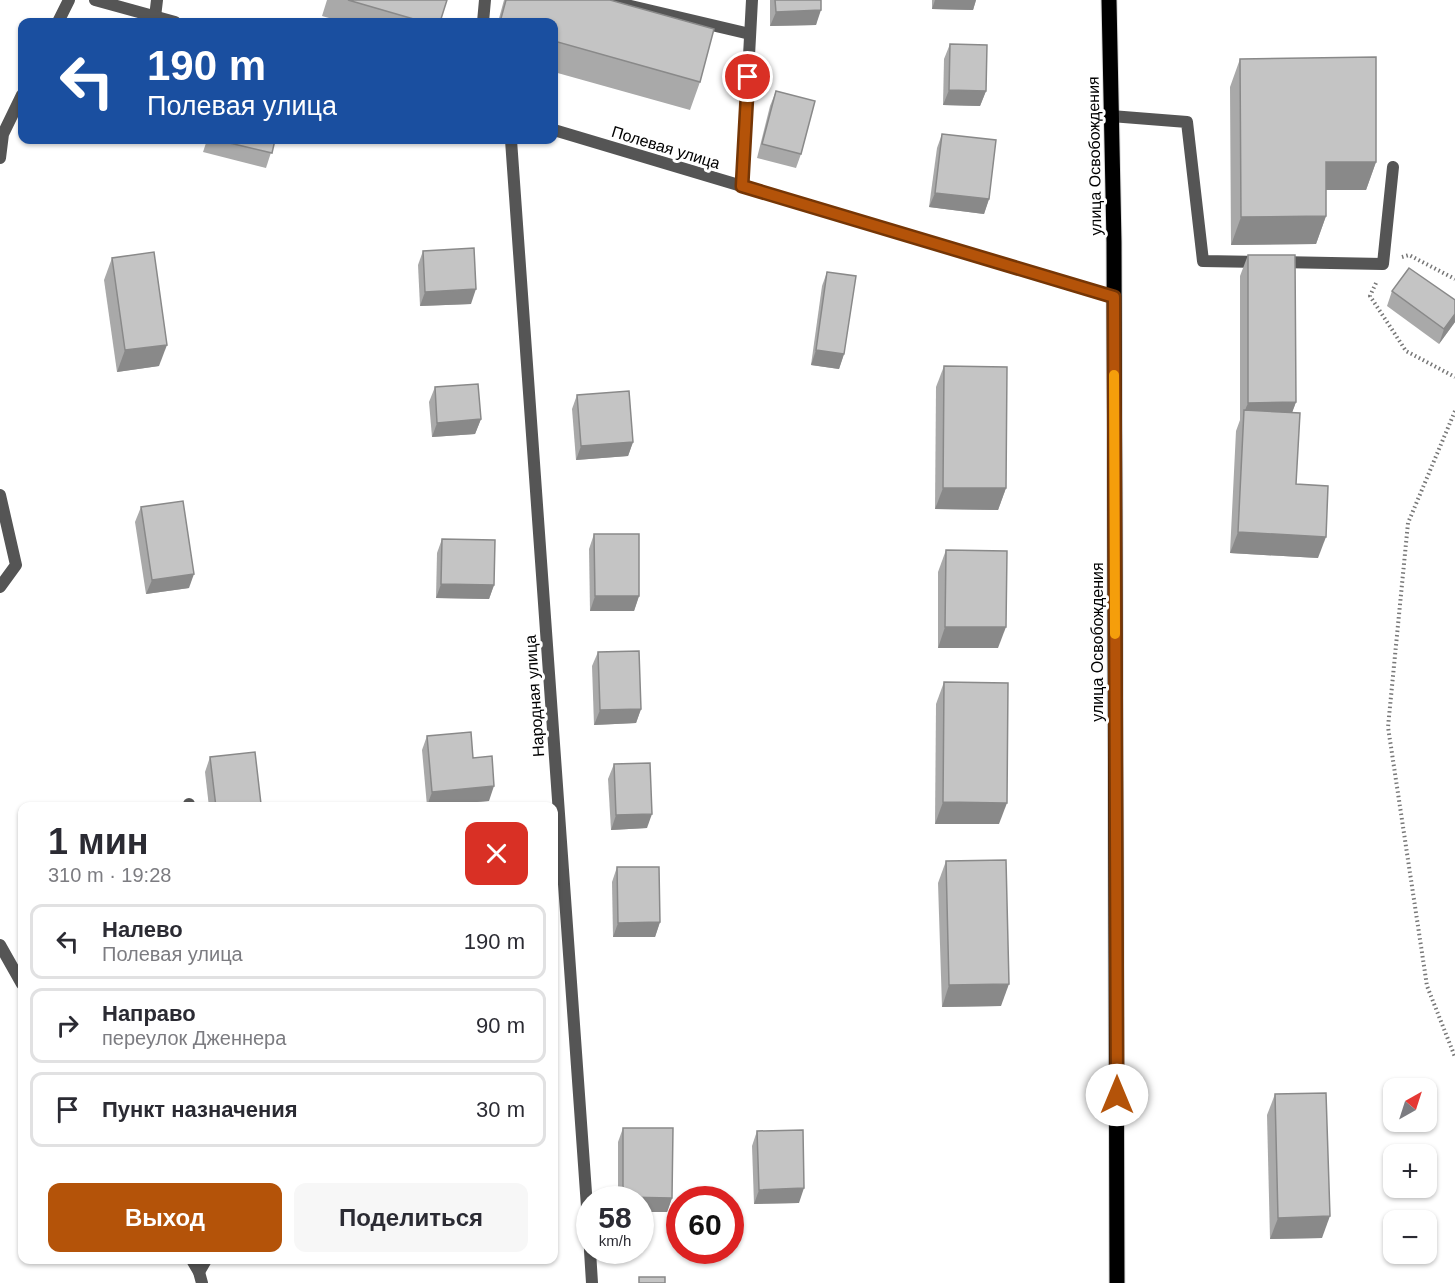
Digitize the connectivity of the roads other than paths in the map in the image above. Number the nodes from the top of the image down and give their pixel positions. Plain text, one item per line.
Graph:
1 (69, 0) edge
2 (95, 0) edge
3 (157, 0) edge
4 (485, 0) edge
5 (605, 0) edge
6 (752, 0) edge
7 (1109, 0) edge
8 (630, 3) edge
9 (155, 17) junction
10 (60, 18) edge
11 (159, 18) edge
12 (483, 18) edge
13 (750, 34) junction
14 (18, 103) edge
15 (1111, 116) junction
16 (558, 131) edge
17 (511, 144) edge
18 (0, 158) edge
19 (1393, 167) dead end
20 (742, 186) junction
21 (1114, 297) junction
22 (0, 495) edge
23 (0, 587) edge
24 (0, 945) edge
25 (18, 977) edge
26 (585, 1186) edge
27 (591, 1264) edge
28 (592, 1283) edge
29 (1117, 1283) edge

1 - 10 street
2 - 9 street
3 - 9 street
4 - 12 street
5 - 8 street
6 - 13 street
7 - 15 main road, улица Освобождения
8 - 13 street
9 - 11 street
13 - 20 street
14 - 18 street
15 - 19 street
15 - 21 main road, улица Освобождения
16 - 20 street, Полевая улица
17 - 26 street, Народная улица
20 - 21 street, Полевая улица
21 - 29 main road, улица Освобождения
22 - 23 street
24 - 25 street
27 - 28 street, Народная улица

